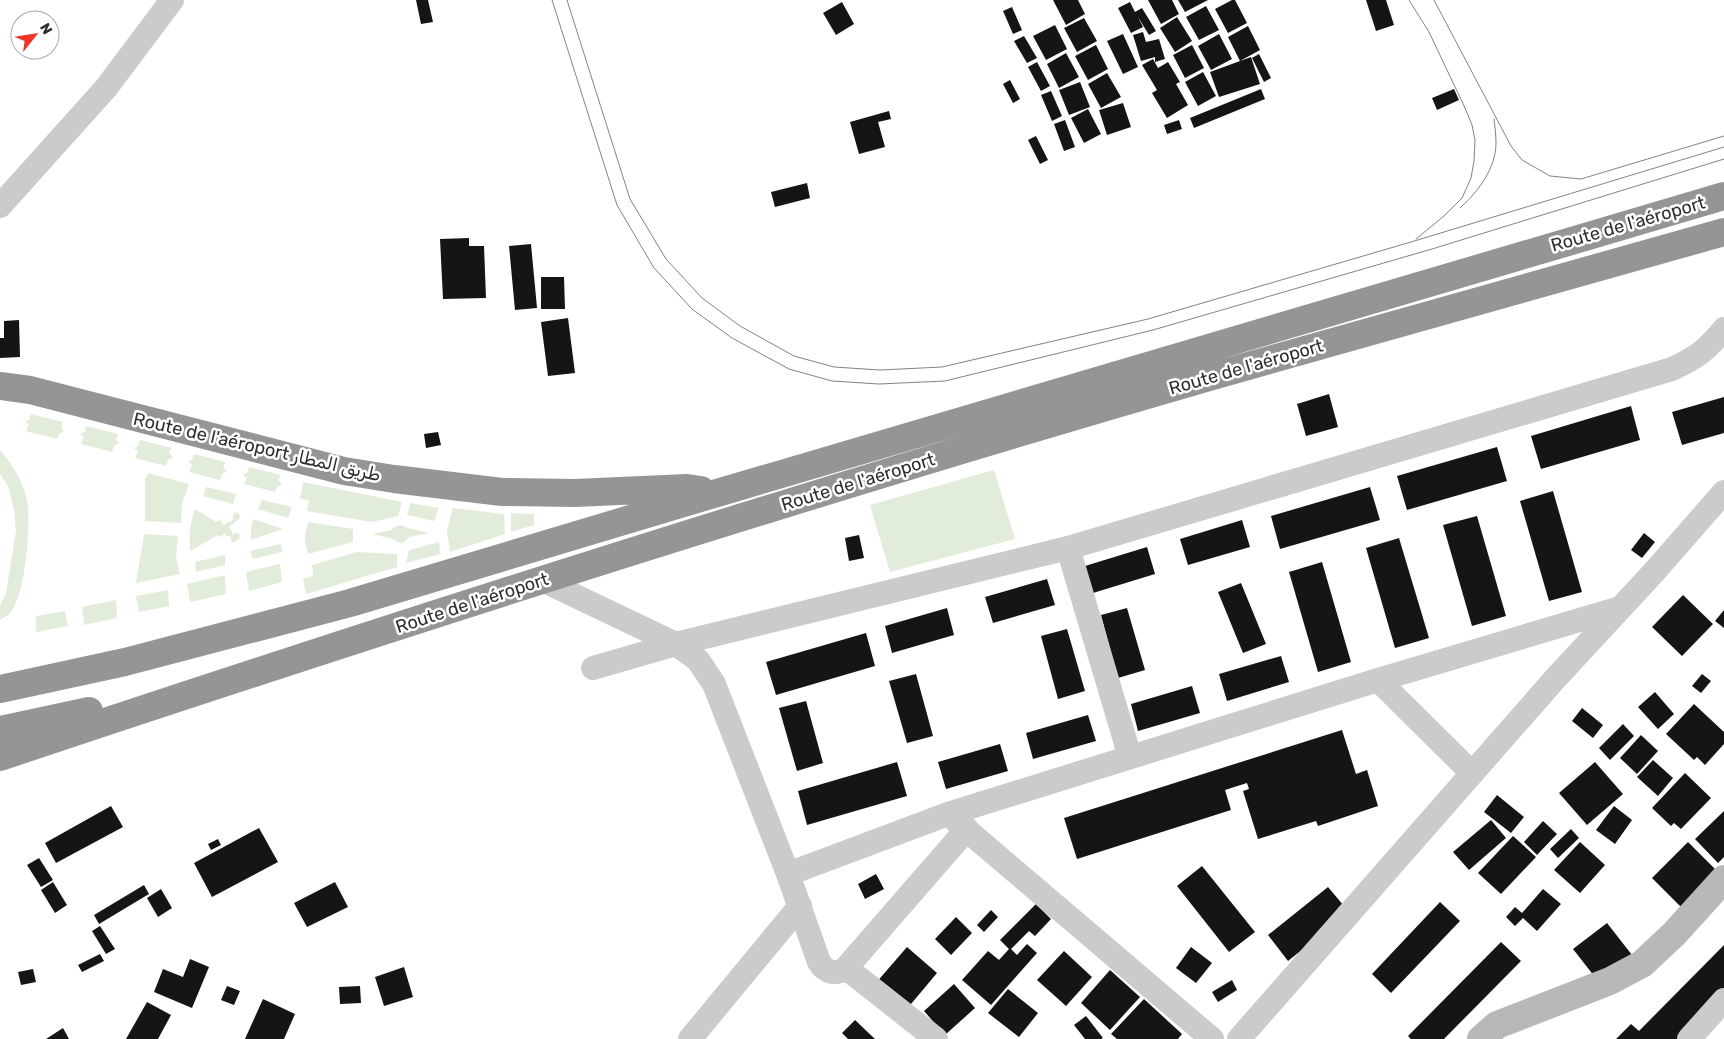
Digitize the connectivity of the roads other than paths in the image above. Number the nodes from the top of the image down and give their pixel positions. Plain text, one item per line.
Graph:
1 (172, 0) edge
2 (1724, 196) edge
3 (0, 206) edge
4 (1724, 232) edge
5 (1724, 329) edge
6 (0, 386) edge
7 (957, 422) joint
8 (1724, 492) edge
9 (717, 493) junction
10 (1068, 548) junction
11 (542, 580) junction
12 (1620, 608) junction
13 (676, 644) junction
14 (593, 668) dead end
15 (242, 676) junction
16 (1378, 680) junction
17 (0, 689) edge
18 (0, 730) edge
19 (0, 757) edge
20 (1130, 757) junction
21 (1472, 773) junction
22 (948, 814) junction
23 (967, 830) junction
24 (788, 874) junction
25 (1724, 879) edge
26 (800, 906) junction
27 (846, 968) junction
28 (1724, 1000) edge
29 (690, 1039) edge
30 (936, 1039) edge
31 (1212, 1039) edge
32 (1239, 1039) edge
33 (1481, 1039) edge
34 (1689, 1039) edge

1 - 3 street
2 - 7 highway, Route de l'aéroport
4 - 11 highway, Route de l'aéroport
5 - 10 street
6 - 9 highway, Route de l'aéroport طريق المطار
7 - 9 highway, Route de l'aéroport طريق المطار
8 - 12 street
9 - 17 highway
10 - 13 street
10 - 20 street
11 - 13 street
11 - 15 highway, Route de l'aéroport
12 - 16 street
12 - 21 street
13 - 14 street
13 - 24 street
15 - 18 highway
15 - 19 highway, Route de l'aéroport
16 - 20 street
16 - 21 street
20 - 22 street
21 - 32 street
22 - 23 street
22 - 24 street
23 - 27 street
23 - 31 street
24 - 26 street
25 - 33 street
26 - 27 street
26 - 29 street
27 - 30 street
28 - 34 street

